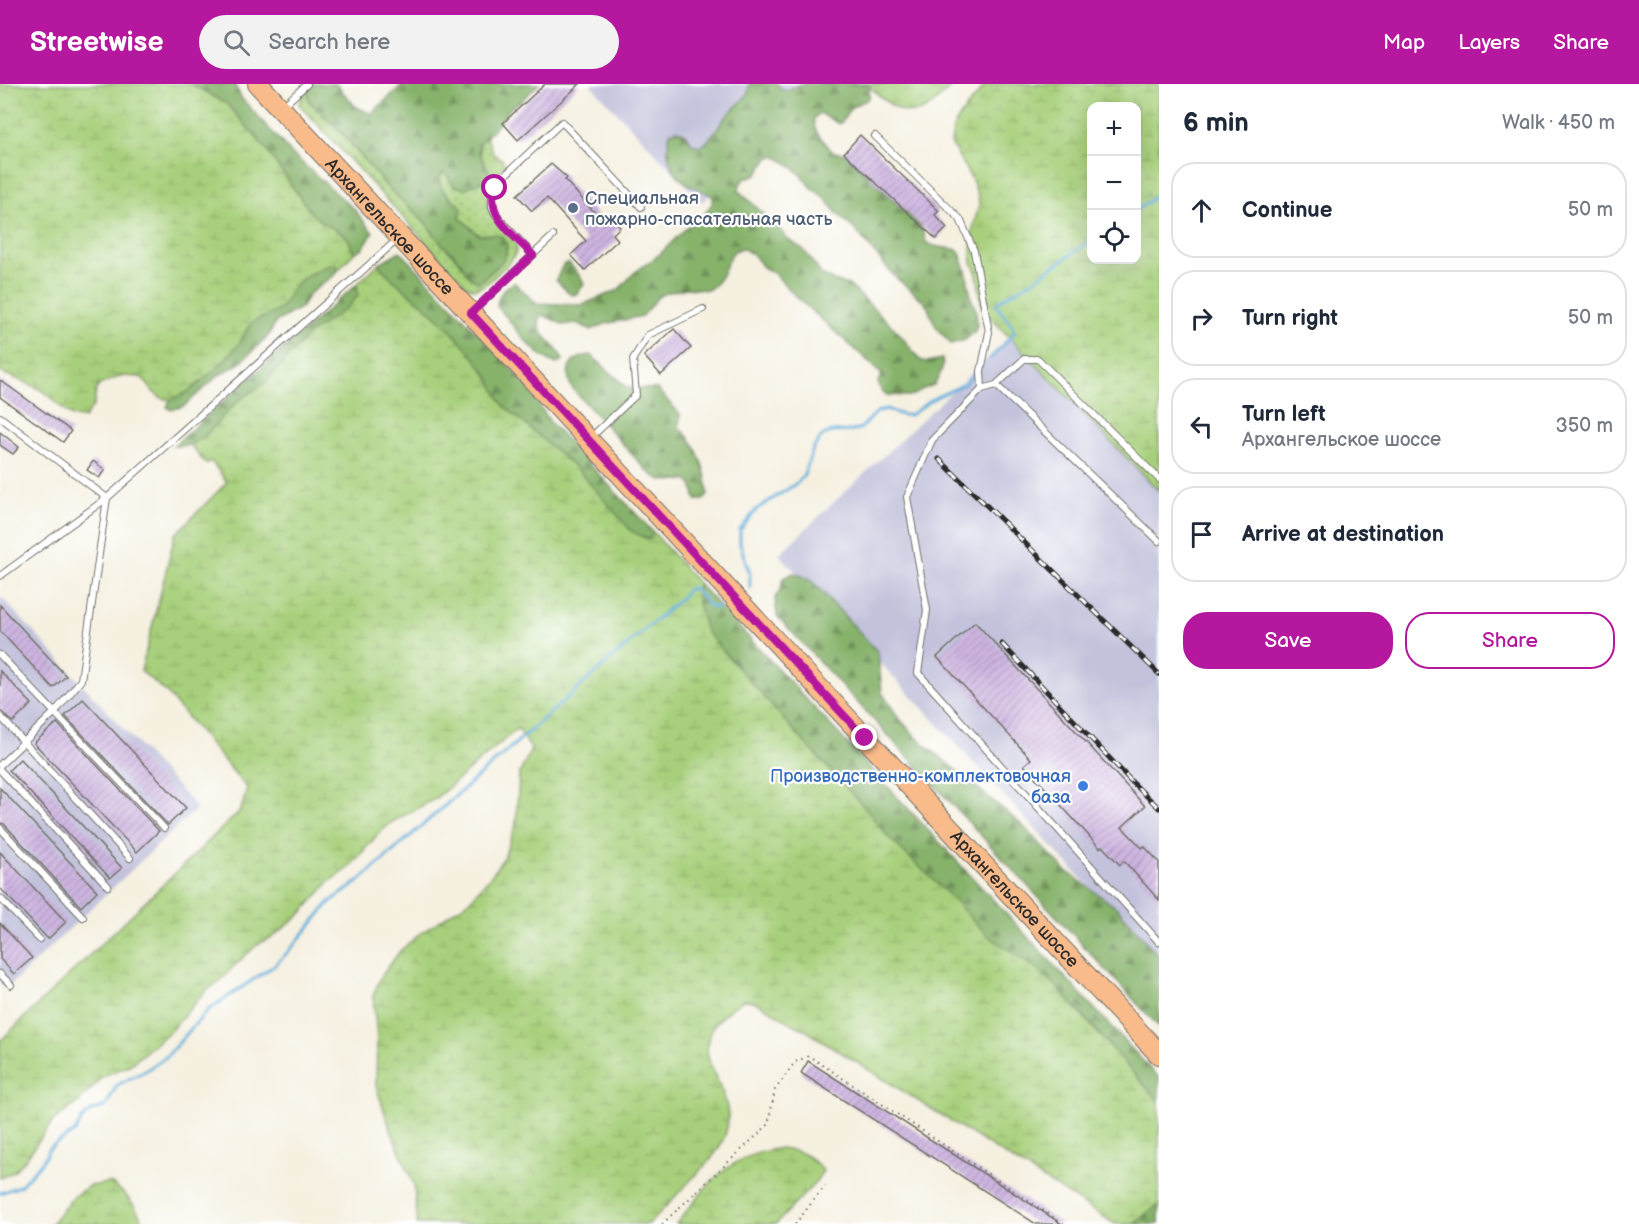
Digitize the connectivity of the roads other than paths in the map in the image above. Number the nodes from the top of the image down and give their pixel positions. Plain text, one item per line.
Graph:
1 (258, 84) edge
2 (307, 84) edge
3 (281, 109) junction
4 (874, 136) dead end
5 (641, 207) dead end
6 (553, 236) dead end
7 (399, 238) junction
8 (533, 255) junction
9 (704, 309) dead end
10 (471, 313) junction
11 (996, 385) junction
12 (982, 389) junction
13 (0, 417) edge
14 (588, 439) junction
15 (1159, 478) edge
16 (107, 498) junction
17 (1159, 541) edge
18 (0, 576) edge
19 (0, 655) edge
20 (55, 712) junction
21 (0, 716) edge
22 (23, 743) junction
23 (0, 767) edge
24 (0, 828) edge
25 (164, 828) dead end
26 (130, 858) dead end
27 (108, 886) dead end
28 (0, 898) edge
29 (84, 917) dead end
30 (39, 939) dead end
31 (1159, 942) edge
32 (0, 974) edge
33 (11, 986) dead end
34 (1157, 1048) edge

1 - 3 main road, Архангельское шоссе
2 - 3 lane
3 - 7 main road, Архангельское шоссе
4 - 12 lane
5 - 8 lane
6 - 8 lane
7 - 10 main road, Архангельское шоссе
7 - 16 lane
8 - 10 lane
9 - 14 lane
10 - 14 main road, Архангельское шоссе
11 - 12 lane
11 - 15 lane
11 - 17 lane
12 - 31 lane
13 - 16 lane
14 - 34 main road, Архангельское шоссе
16 - 18 lane
16 - 20 lane
19 - 20 lane
20 - 22 lane
20 - 25 lane
21 - 22 lane
22 - 23 lane
22 - 26 lane
23 - 27 lane
24 - 29 lane
28 - 30 lane
32 - 33 lane

